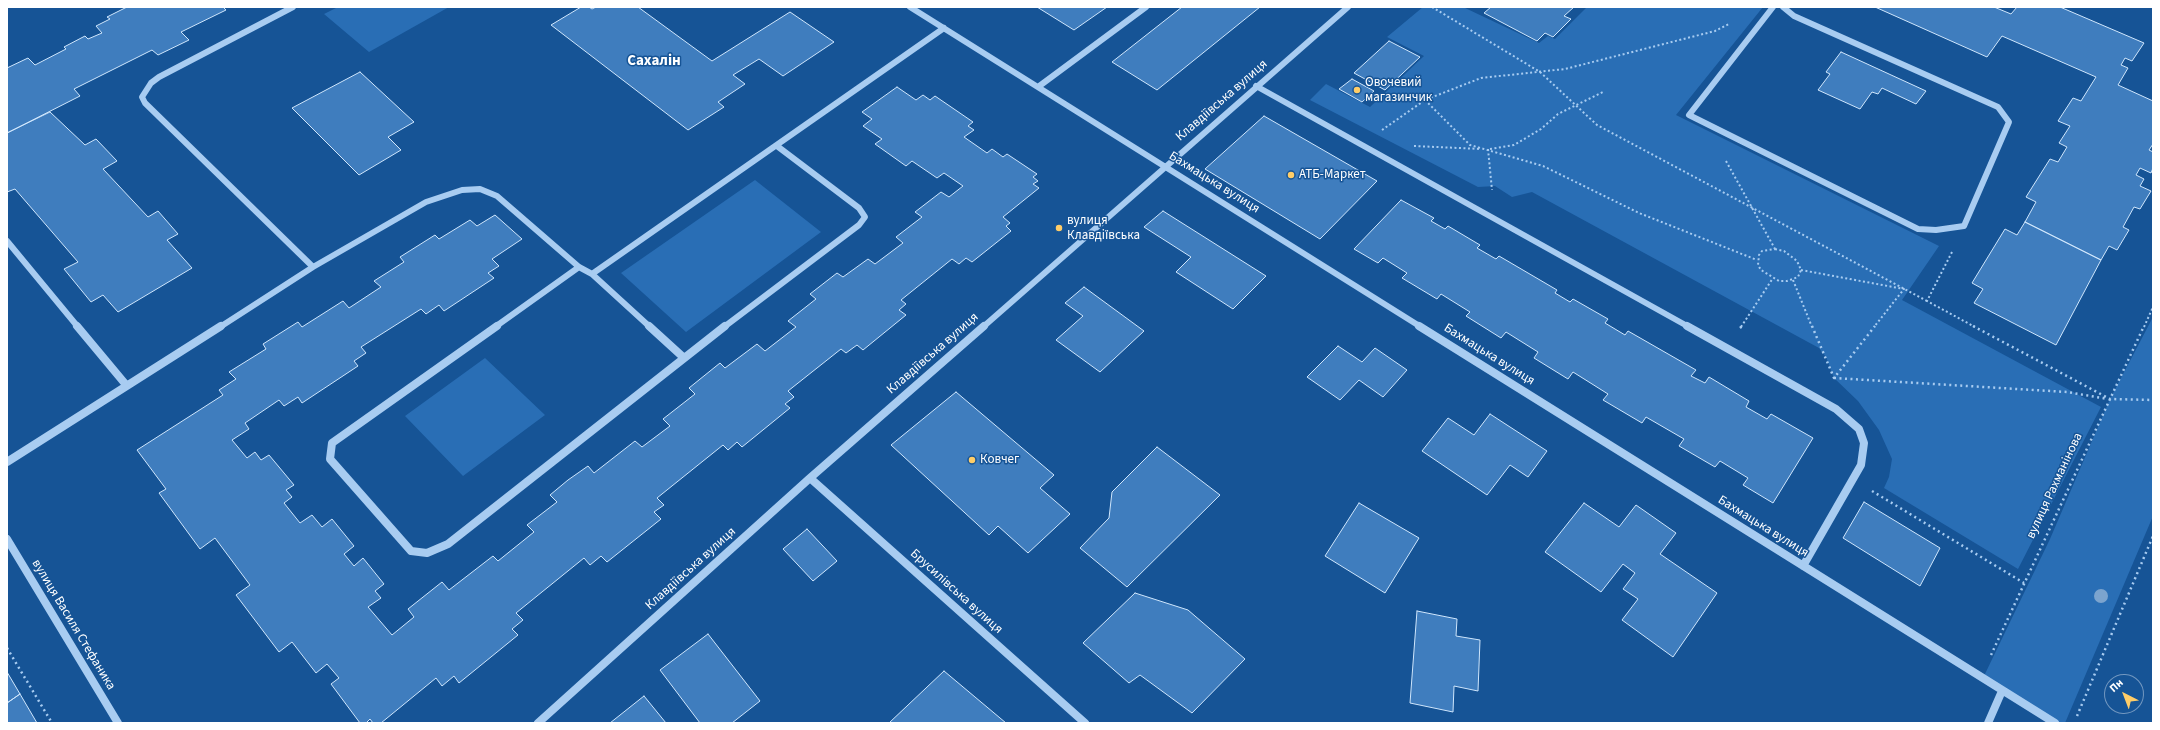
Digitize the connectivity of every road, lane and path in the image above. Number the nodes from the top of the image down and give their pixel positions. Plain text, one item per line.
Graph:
1 (293, 7) edge
2 (910, 7) edge
3 (1146, 7) edge
4 (1348, 7) edge
5 (1432, 7) edge
6 (1773, 7) edge
7 (1783, 7) edge
8 (1736, 21) dead end
9 (944, 28) junction
10 (1540, 72) junction
11 (1256, 86) junction
12 (1038, 87) junction
13 (1603, 92) dead end
14 (1425, 100) junction
15 (1575, 104) junction
16 (1706, 123) junction
17 (1362, 144) junction
18 (777, 146) junction
19 (1409, 146) dead end
20 (1488, 149) junction
21 (1164, 166) junction
22 (1751, 207) junction
23 (1495, 218) junction
24 (1964, 226) junction
25 (7, 241) edge
26 (1775, 249) junction
27 (1757, 260) junction
28 (313, 267) junction
29 (579, 267) junction
30 (1801, 270) junction
31 (592, 274) junction
32 (1772, 278) junction
33 (1793, 280) junction
34 (1904, 288) junction
35 (1928, 301) junction
36 (2153, 307) edge
37 (1728, 348) junction
38 (684, 357) junction
39 (1834, 378) junction
40 (127, 386) junction
41 (1807, 392) junction
42 (2110, 399) junction
43 (2153, 400) edge
44 (7, 462) edge
45 (810, 478) junction
46 (1854, 480) junction
47 (2153, 536) edge
48 (7, 539) edge
49 (1803, 566) junction
50 (2024, 584) junction
51 (7, 648) edge
52 (1980, 677) junction
53 (2002, 690) junction
54 (52, 723) edge
55 (118, 723) edge
56 (538, 723) edge
57 (1085, 723) edge
58 (1988, 723) edge
59 (2054, 723) edge
60 (2074, 723) edge

1 - 28 street
2 - 9 street, Бахмацька вулиця
3 - 12 street
4 - 11 street, Клавдіївська вулиця
5 - 10 path
6 - 16 street
7 - 24 street
8 - 10 path
9 - 12 street, Бахмацька вулиця
9 - 18 street
10 - 14 path
10 - 15 path
11 - 17 street
11 - 21 street, Клавдіївська вулиця
12 - 21 street, Бахмацька вулиця
13 - 15 path
14 - 17 path
14 - 20 path
15 - 20 path
15 - 22 path
16 - 22 path
16 - 24 street
17 - 23 street
18 - 31 street
18 - 38 street
19 - 20 path
20 - 23 path
20 - 27 path
21 - 45 street, Клавдіївська вулиця
21 - 49 street, Бахмацька вулиця
22 - 26 path
22 - 34 path
23 - 37 street
24 - 35 path
25 - 40 street
26 - 27 path
26 - 30 path
27 - 32 path
28 - 29 street
28 - 40 street
29 - 31 street
29 - 38 street
30 - 33 path
30 - 34 path
31 - 38 street
32 - 33 path
32 - 37 path
33 - 39 path
34 - 35 path
34 - 39 path
35 - 42 path
36 - 42 path, вулиця Рахманінова
37 - 41 street
39 - 41 path
39 - 42 path
40 - 44 street
41 - 46 street
42 - 43 path
42 - 50 path, вулиця Рахманінова
45 - 56 street, Клавдіївська вулиця
45 - 57 street, Брусилівська вулиця
46 - 49 street
46 - 50 path
47 - 60 path
48 - 55 street, вулиця Василя Стефаника
49 - 52 street, Бахмацька вулиця
50 - 52 path, вулиця Рахманінова
51 - 54 path
52 - 53 street, Бахмацька вулиця
53 - 58 street
53 - 59 street, Бахмацька вулиця

